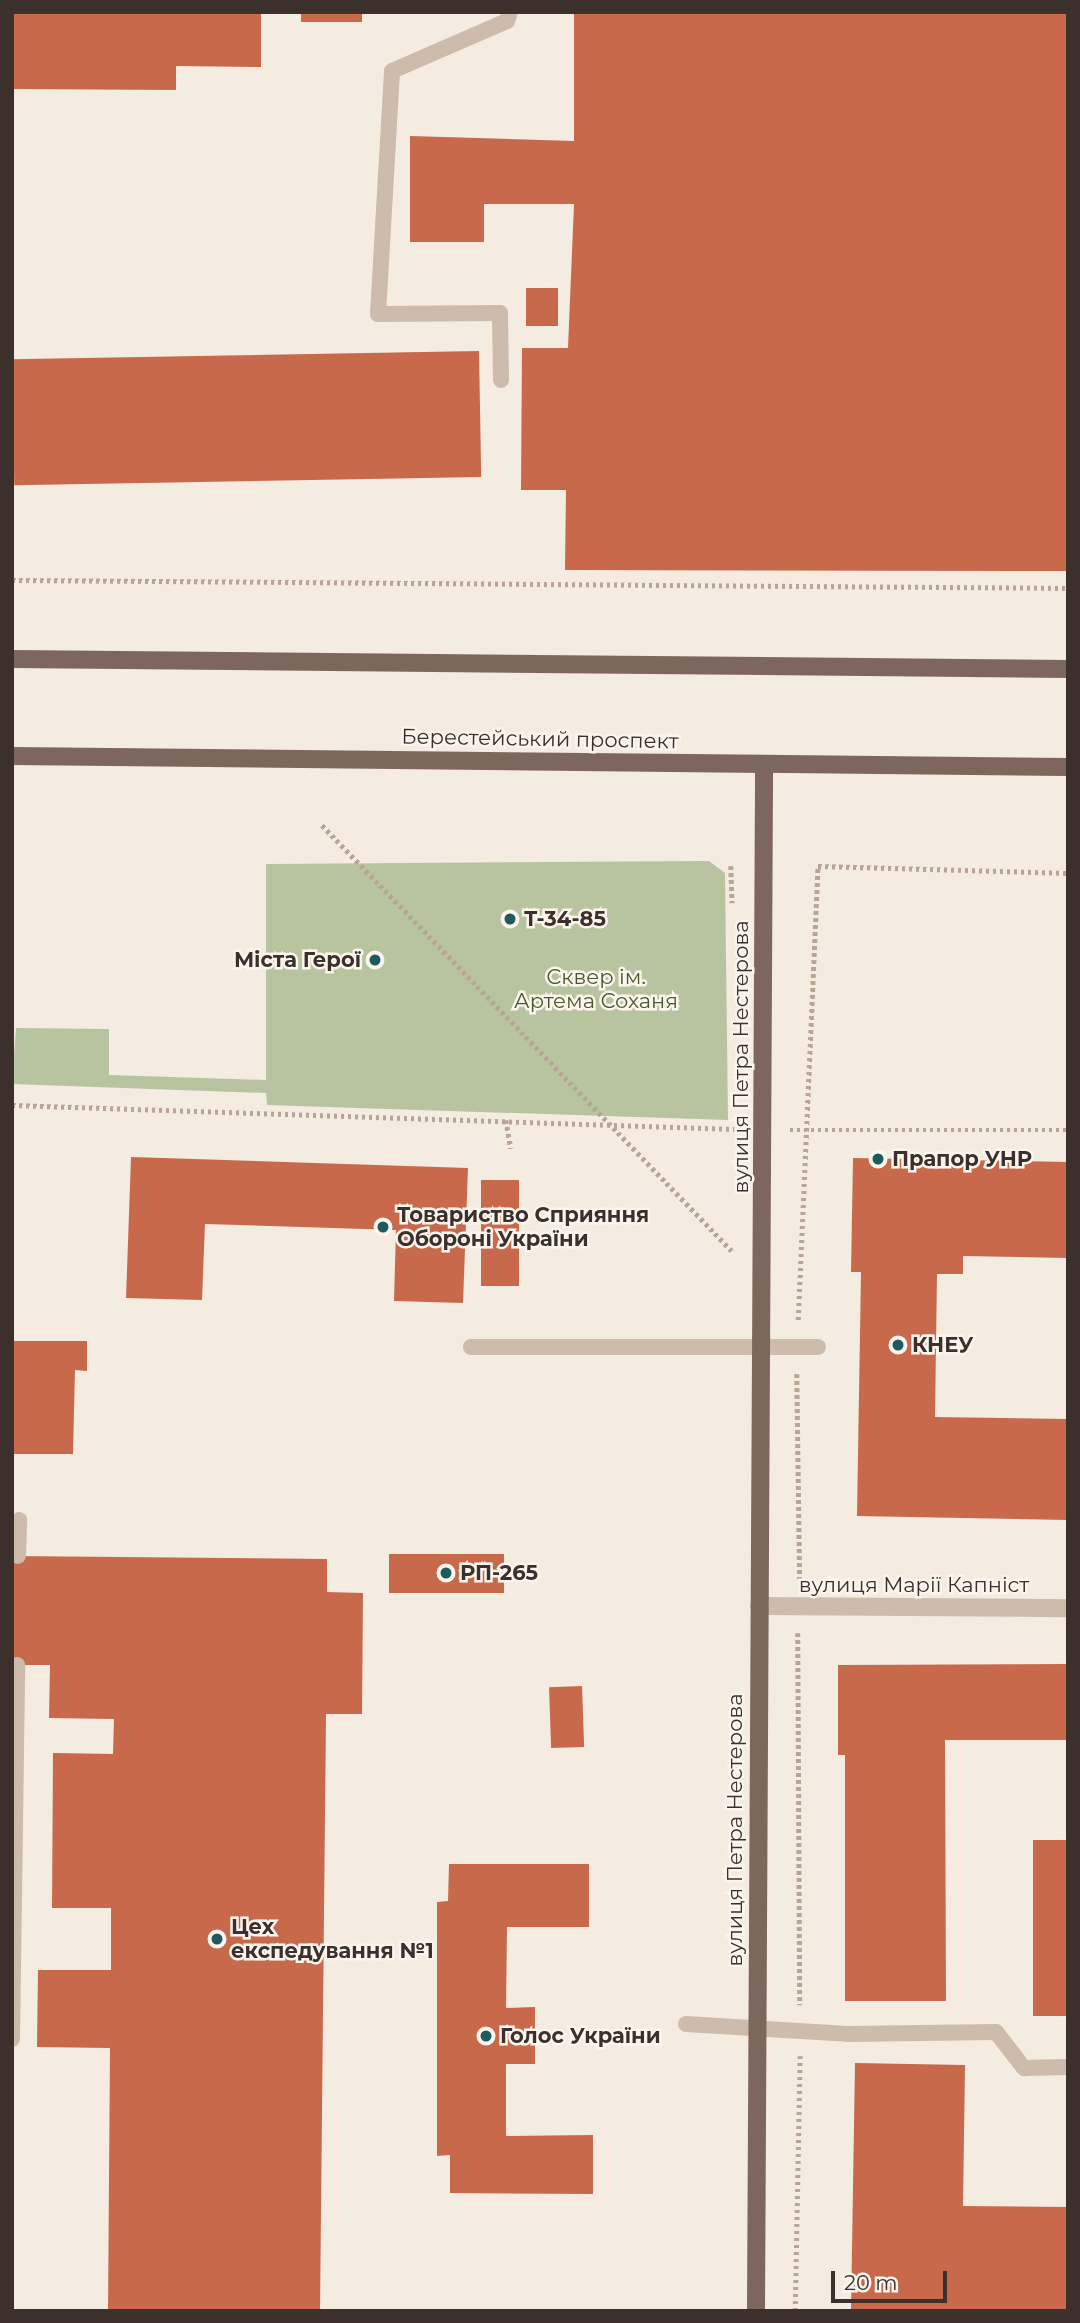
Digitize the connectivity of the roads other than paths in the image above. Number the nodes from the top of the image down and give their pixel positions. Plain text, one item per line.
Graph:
1 (510, 12) edge
2 (501, 380) dead end
3 (12, 659) edge
4 (1068, 669) edge
5 (12, 755) edge
6 (764, 764) junction
7 (1068, 768) edge
8 (471, 1347) dead end
9 (818, 1347) dead end
10 (761, 1349) junction
11 (19, 1521) dead end
12 (18, 1556) dead end
13 (760, 1606) junction
14 (1068, 1608) edge
15 (17, 1665) dead end
16 (686, 2024) dead end
17 (757, 2029) junction
18 (12, 2039) edge
19 (1068, 2067) edge
20 (755, 2311) edge

1 - 2 lane
3 - 4 main road
5 - 6 main road, Берестейський проспект
6 - 7 main road, Берестейський проспект
6 - 10 main road, вулиця Петра Нестерова
8 - 10 lane
9 - 10 lane
10 - 13 main road, вулиця Петра Нестерова
11 - 12 lane
13 - 14 street, вулиця Марії Капніст
13 - 17 main road, вулиця Петра Нестерова
15 - 18 lane
16 - 17 lane
17 - 19 lane
17 - 20 main road, вулиця Петра Нестерова

